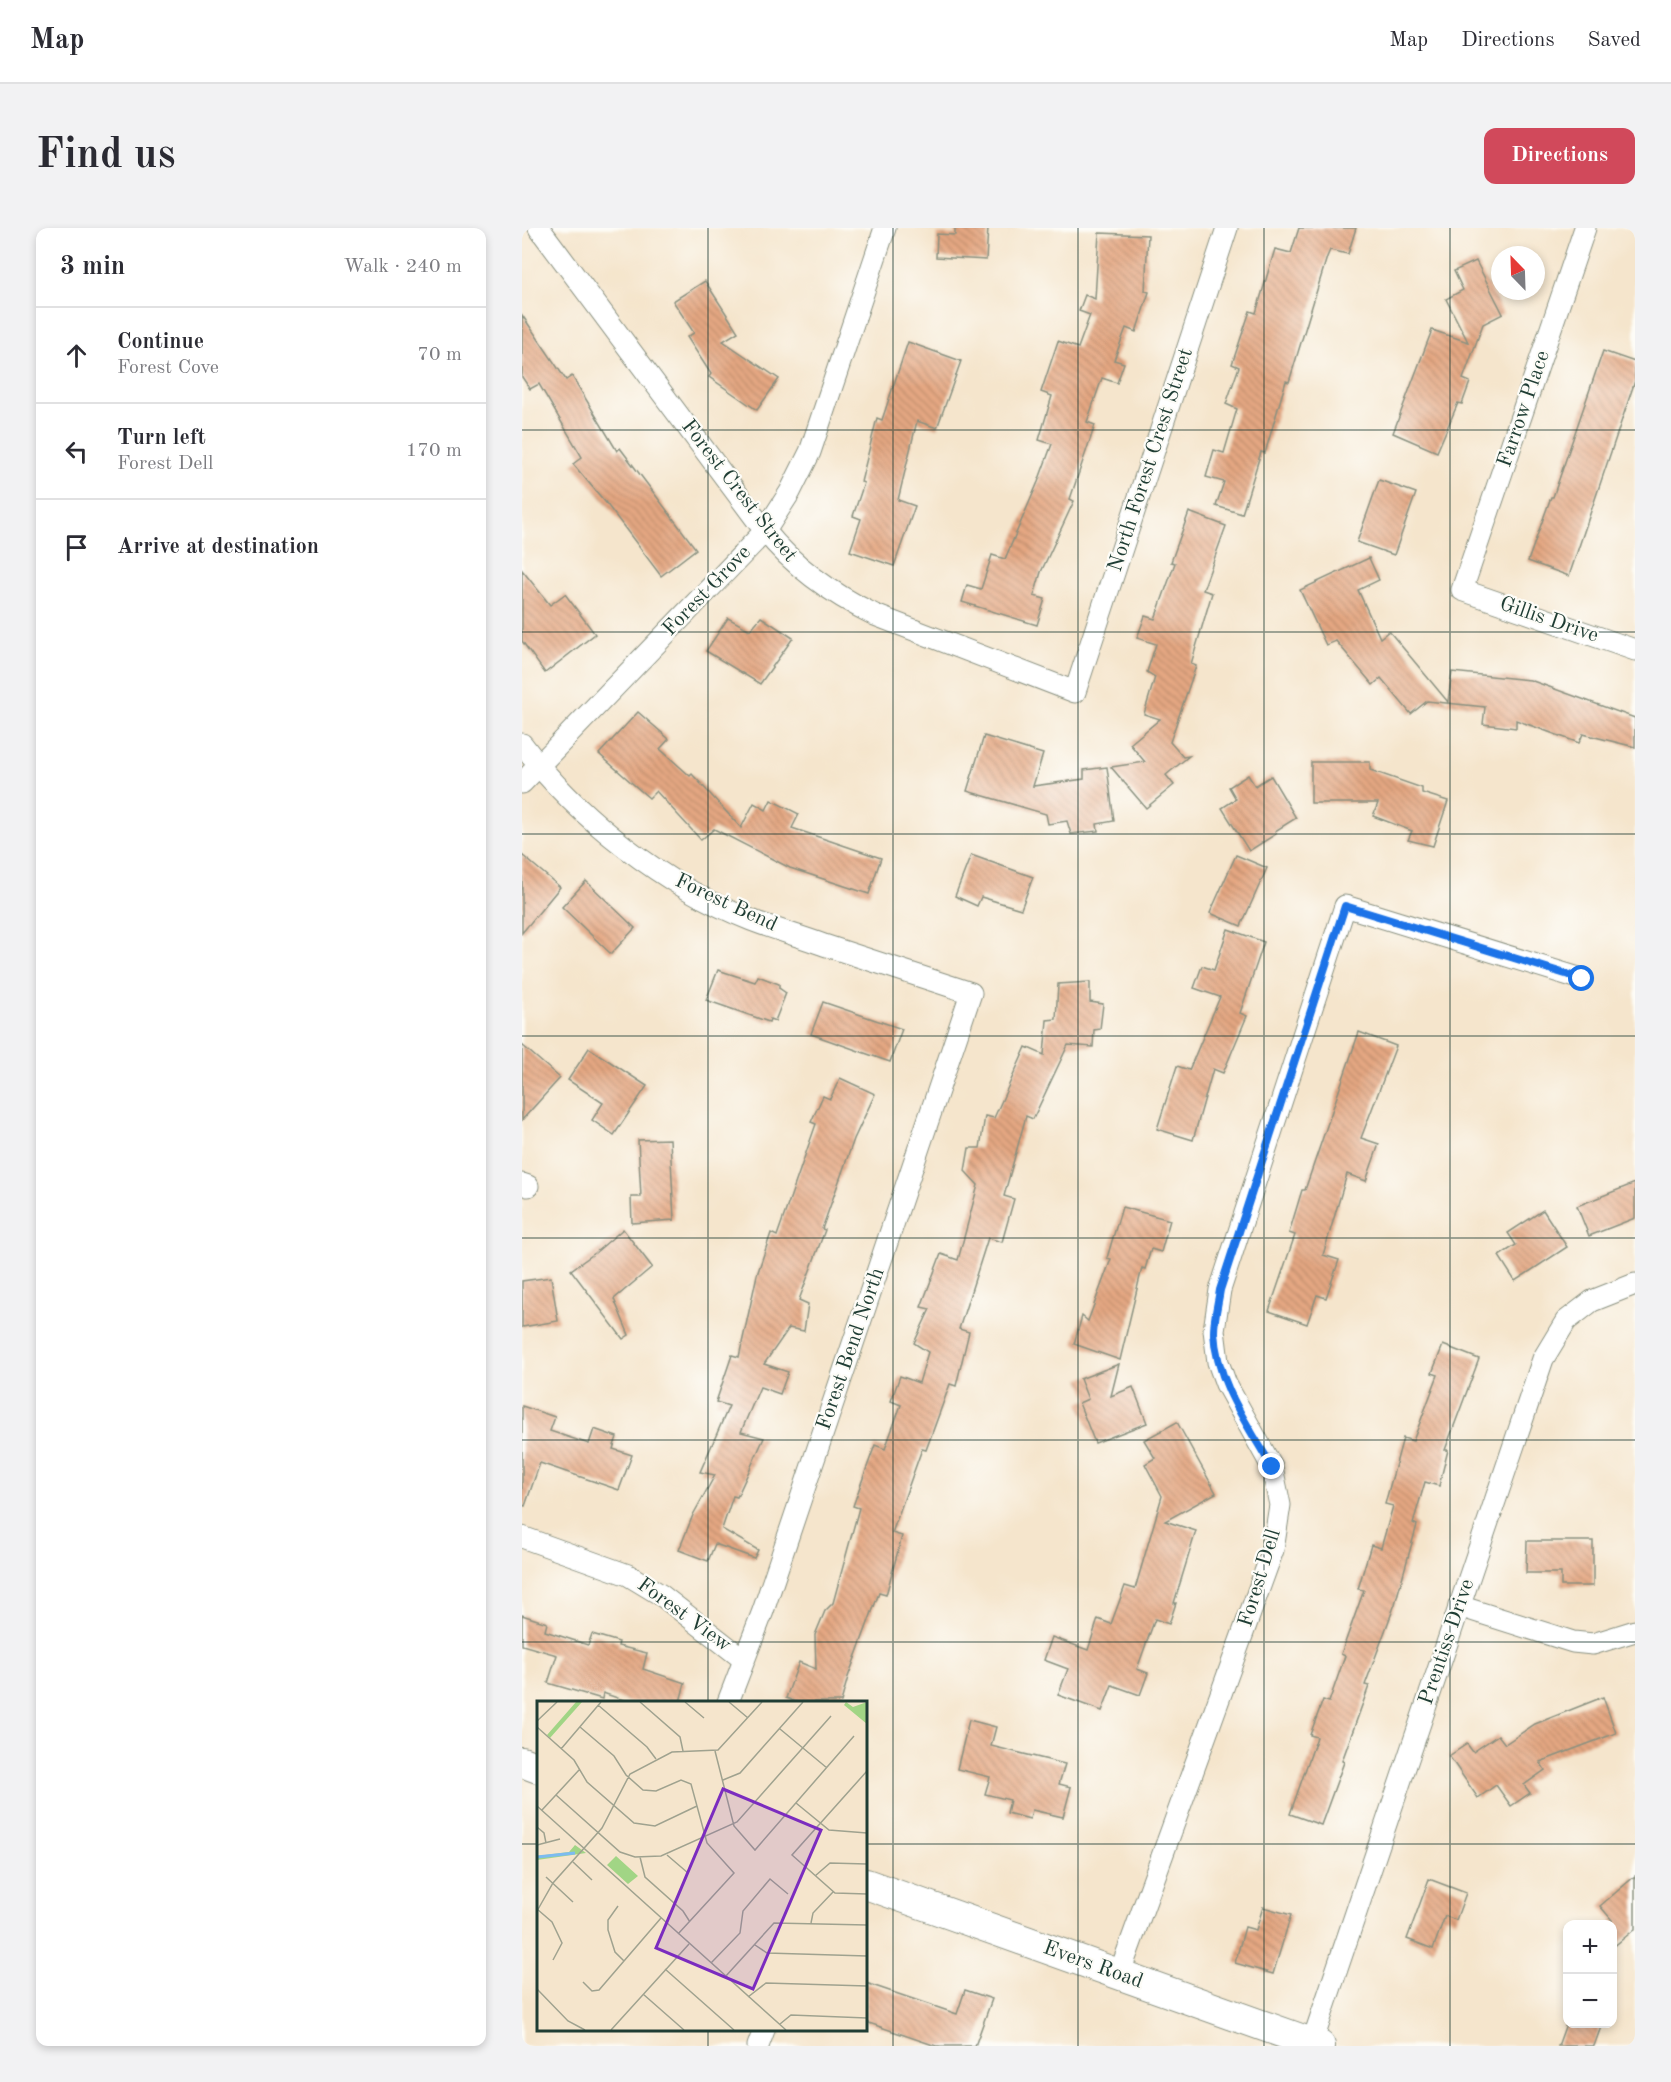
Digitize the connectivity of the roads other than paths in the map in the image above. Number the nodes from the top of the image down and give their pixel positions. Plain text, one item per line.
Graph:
1 (539, 228) edge
2 (885, 228) edge
3 (1227, 228) edge
4 (1585, 228) edge
5 (765, 531) junction
6 (1462, 590) joint
7 (1635, 650) edge
8 (1076, 692) joint
9 (522, 744) edge
10 (538, 765) junction
11 (522, 783) edge
12 (1582, 979) dead end
13 (971, 993) joint
14 (1635, 1284) edge
15 (522, 1538) edge
16 (1459, 1606) junction
17 (1635, 1631) edge
18 (743, 1659) junction
19 (728, 1701) edge
20 (522, 1762) edge
21 (537, 1768) edge
22 (867, 1884) edge
23 (1119, 1975) junction
24 (764, 2031) edge
25 (1316, 2045) edge
26 (758, 2046) edge

1 - 5 street, Forest Crest Street
2 - 5 street, Forest Grove
3 - 8 street, North Forest Crest Street
4 - 6 street, Farrow Place
5 - 8 street, Forest Crest Street
5 - 10 street, Forest Grove
6 - 7 street, Gillis Drive
9 - 10 street, Forest Bend
10 - 11 street, Forest Grove
10 - 13 street, Forest Bend
12 - 23 street, Forest Dell
13 - 18 street, Forest Bend North
14 - 16 street, Prentiss Drive
15 - 18 street, Forest View
16 - 17 street
16 - 25 street, Prentiss Drive
18 - 19 street, Forest Bend North
20 - 21 main road
22 - 23 main road, Evers Road
23 - 25 main road, Evers Road
24 - 26 street

